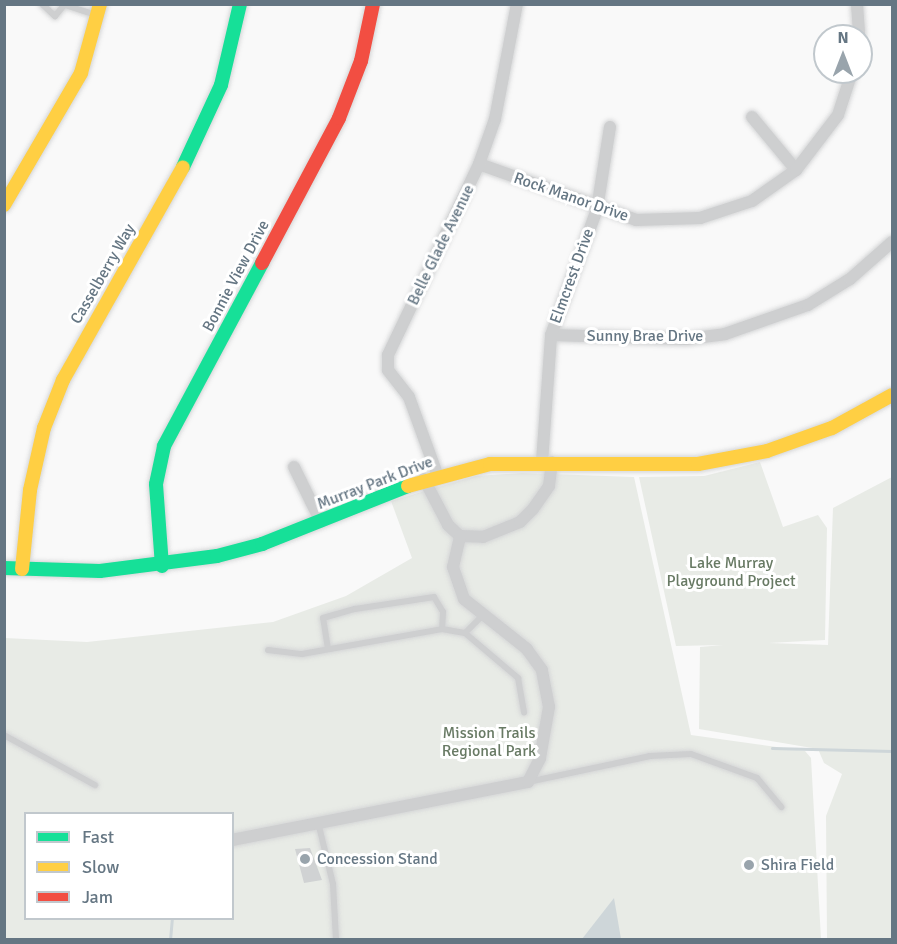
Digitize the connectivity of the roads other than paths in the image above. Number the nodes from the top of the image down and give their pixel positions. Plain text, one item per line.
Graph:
1 (42, 4) edge
2 (240, 4) edge
3 (373, 4) edge
4 (518, 4) edge
5 (856, 4) edge
6 (65, 5) edge
7 (99, 10) edge
8 (858, 24) edge
9 (848, 84) edge
10 (752, 117) dead end
11 (610, 127) dead end
12 (478, 164) junction
13 (796, 170) junction
14 (4, 205) edge
15 (597, 209) junction
16 (892, 242) edge
17 (551, 336) junction
18 (892, 395) edge
19 (547, 462) junction
20 (294, 467) dead end
21 (431, 477) junction
22 (321, 522) junction
23 (460, 536) junction
24 (162, 566) junction
25 (4, 568) edge
26 (22, 569) junction
27 (483, 615) junction
28 (442, 629) junction
29 (465, 633) junction
30 (328, 649) junction
31 (268, 650) dead end
32 (524, 712) dead end
33 (4, 735) edge
34 (528, 782) junction
35 (95, 785) dead end
36 (781, 807) dead end
37 (318, 822) junction
38 (234, 840) edge
39 (336, 939) edge

1 - 6 lane
2 - 26 street, Casselberry Way
3 - 24 street, Bonnie View Drive
4 - 12 street, Belle Glade Avenue
5 - 8 street
6 - 7 lane
7 - 14 street
9 - 13 street, Rock Manor Drive
10 - 13 street
11 - 15 street, Elmcrest Drive
12 - 15 street, Rock Manor Drive
12 - 21 street, Belle Glade Avenue
13 - 15 street, Rock Manor Drive
15 - 17 street, Elmcrest Drive
16 - 17 street, Sunny Brae Drive
17 - 19 street, Elmcrest Drive
18 - 19 street, Murray Park Drive
19 - 21 street, Murray Park Drive
19 - 23 street, Elmcrest Drive
20 - 22 street
21 - 22 street, Murray Park Drive
21 - 23 street, Belle Glade Avenue
22 - 24 street, Murray Park Drive
23 - 27 street
24 - 26 street, Murray Park Drive
25 - 26 street, Murray Park Drive
27 - 29 lane
27 - 34 street
28 - 29 lane
28 - 30 lane
28 - 30 lane
29 - 32 lane
30 - 31 lane
33 - 35 lane
34 - 36 lane
34 - 37 street
37 - 38 street
37 - 39 lane

